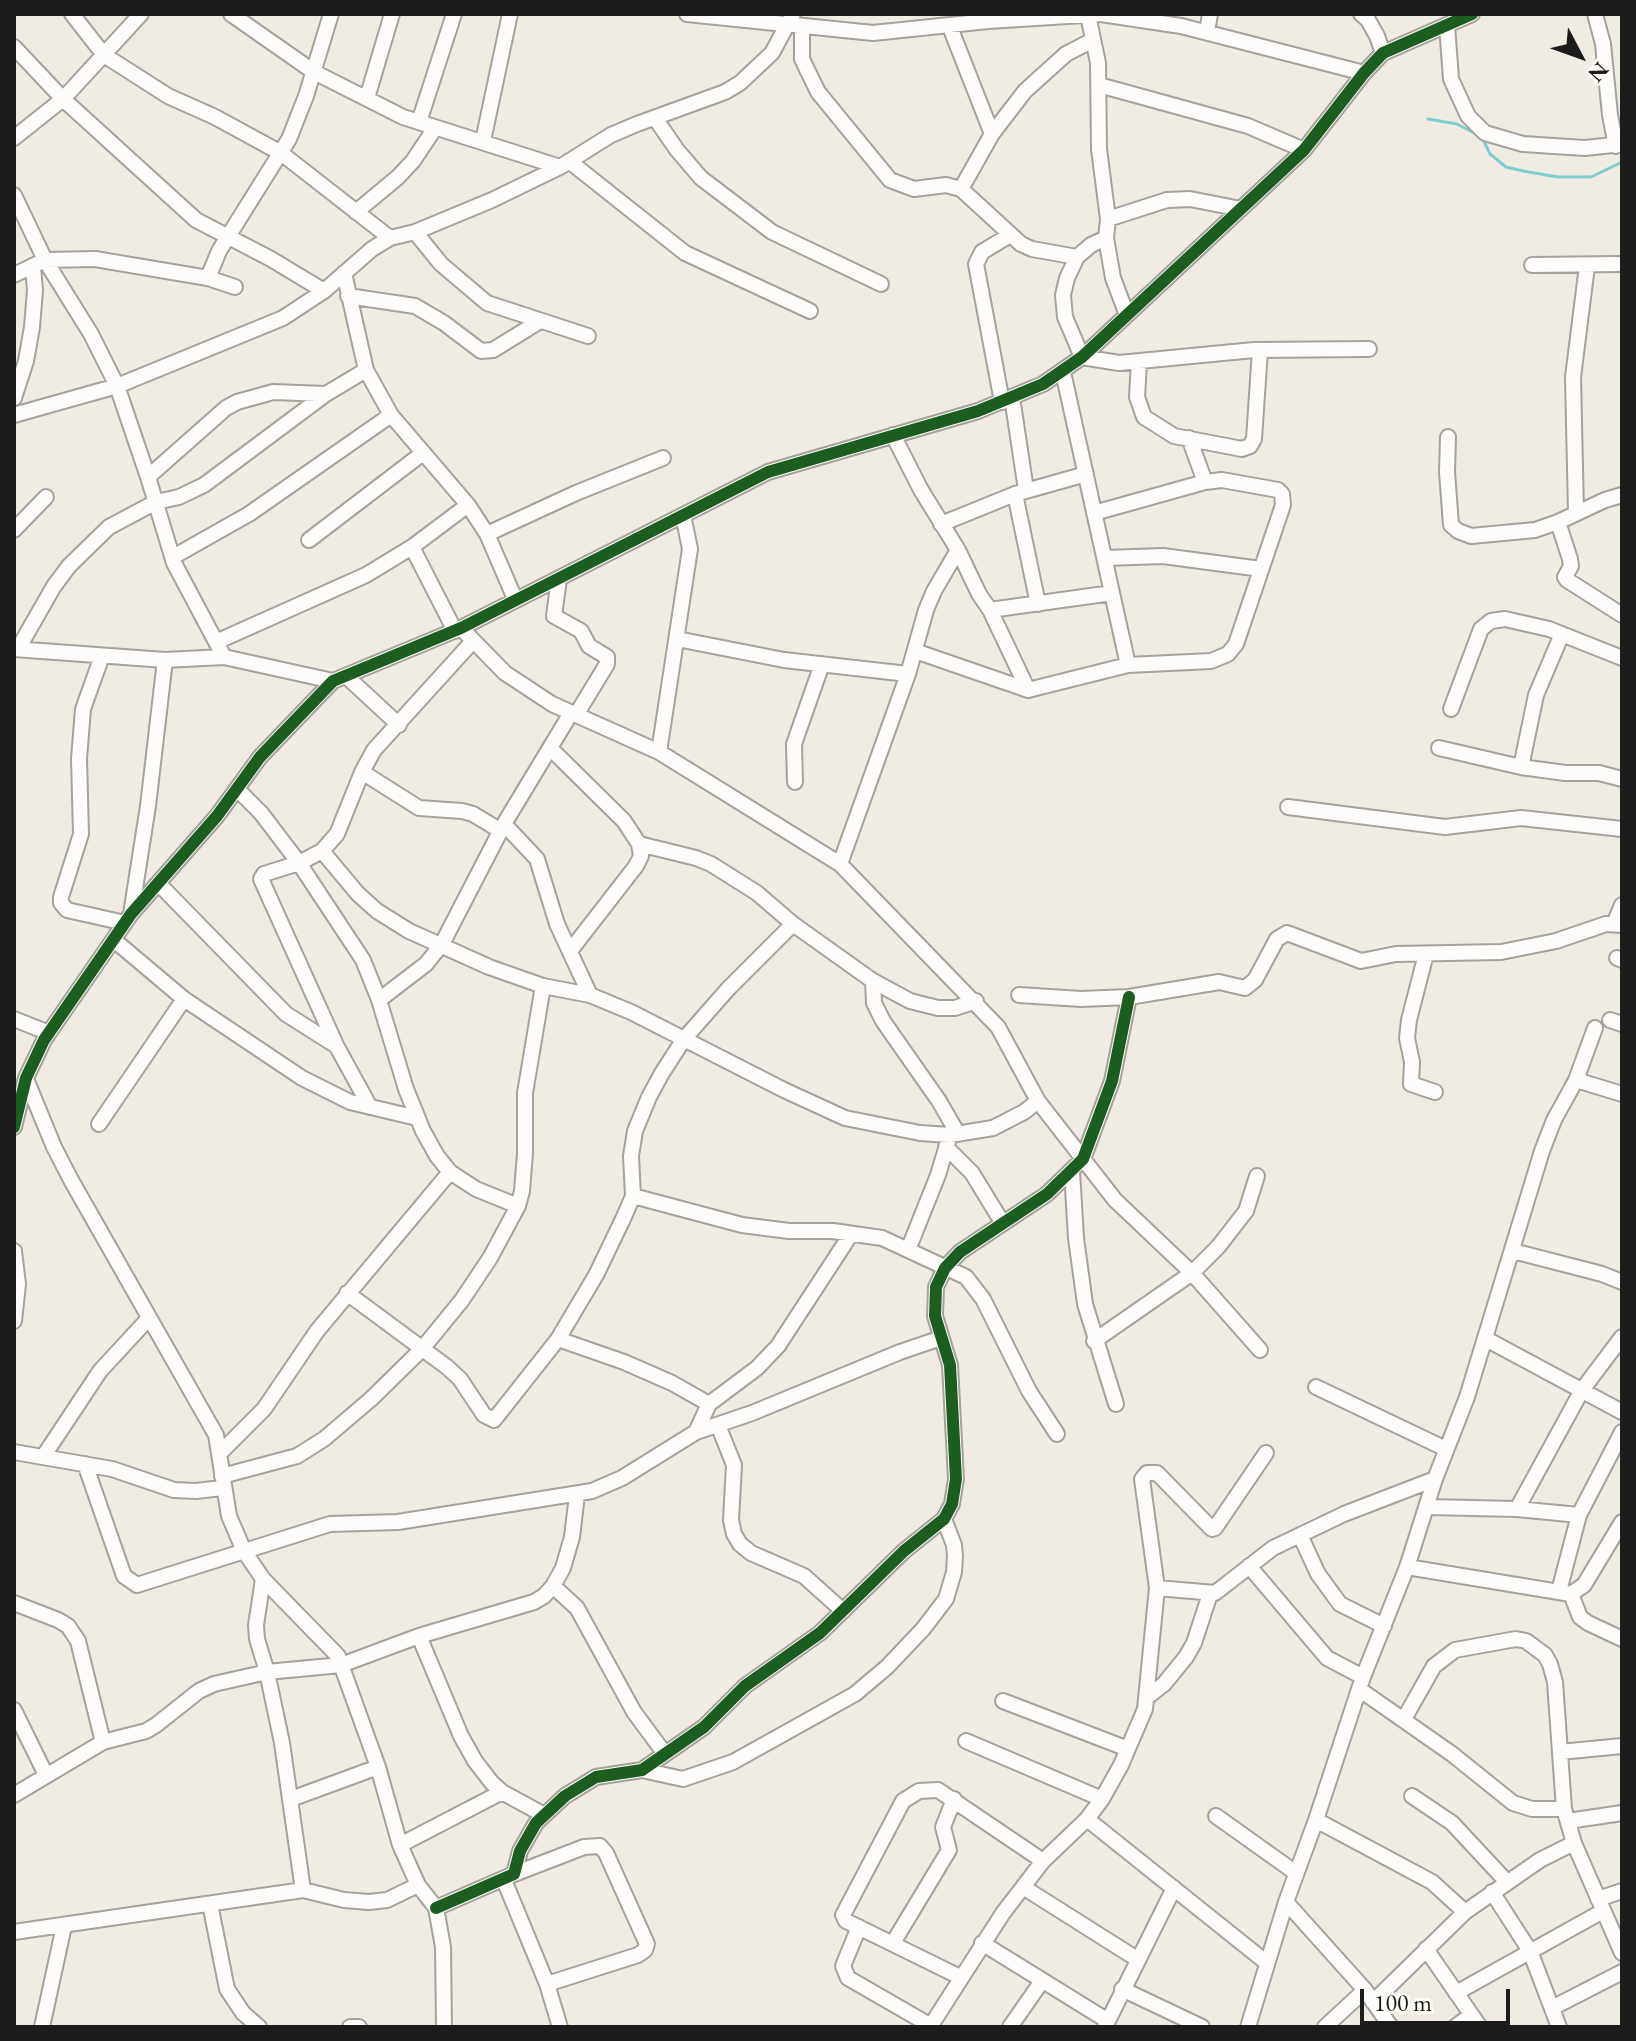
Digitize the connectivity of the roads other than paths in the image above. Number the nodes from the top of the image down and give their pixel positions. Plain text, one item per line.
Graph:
1 (72, 14) edge
2 (141, 14) edge
3 (231, 14) edge
4 (331, 14) edge
5 (392, 14) edge
6 (454, 14) edge
7 (510, 14) edge
8 (687, 14) edge
9 (1100, 14) edge
10 (1112, 14) edge
11 (1210, 14) edge
12 (1361, 14) edge
13 (1472, 14) edge
14 (1595, 14) edge
15 (1088, 15) edge
16 (761, 17) edge
17 (983, 18) edge
18 (794, 21) edge
19 (1444, 26) junction
20 (950, 27) junction
21 (1207, 32) junction
22 (1093, 40) junction
23 (14, 47) edge
24 (1387, 51) junction
25 (104, 55) junction
26 (314, 72) junction
27 (1364, 73) junction
28 (1099, 85) junction
29 (367, 98) junction
30 (63, 99) junction
31 (655, 118) junction
32 (419, 122) junction
33 (435, 128) junction
34 (992, 134) junction
35 (14, 138) edge
36 (483, 141) junction
37 (1619, 145) edge
38 (1304, 150) junction
39 (281, 153) junction
40 (564, 164) junction
41 (961, 189) junction
42 (14, 195) edge
43 (1241, 209) junction
44 (356, 212) junction
45 (1108, 219) junction
46 (415, 232) junction
47 (1010, 235) junction
48 (228, 236) junction
49 (390, 238) junction
50 (1106, 238) junction
51 (1077, 257) junction
52 (39, 263) junction
53 (1622, 264) edge
54 (1532, 265) dead end
55 (1587, 266) junction
56 (344, 273) junction
57 (14, 275) edge
58 (208, 278) junction
59 (881, 284) dead end
60 (235, 287) dead end
61 (324, 291) junction
62 (348, 296) junction
63 (810, 311) dead end
64 (1127, 315) junction
65 (540, 321) junction
66 (588, 336) dead end
67 (1369, 349) dead end
68 (1260, 350) junction
69 (1082, 357) junction
70 (1139, 362) junction
71 (366, 370) junction
72 (1063, 372) junction
73 (117, 386) junction
74 (326, 394) junction
75 (14, 398) edge
76 (1007, 400) junction
77 (14, 415) edge
78 (391, 415) junction
79 (893, 435) junction
80 (1448, 437) dead end
81 (1189, 438) junction
82 (423, 453) junction
83 (663, 458) dead end
84 (1086, 474) junction
85 (148, 477) junction
86 (1205, 482) junction
87 (1021, 492) junction
88 (1622, 495) edge
89 (46, 497) dead end
90 (156, 502) junction
91 (468, 505) junction
92 (1094, 513) junction
93 (1576, 513) junction
94 (683, 515) junction
95 (1558, 522) junction
96 (941, 524) junction
97 (14, 530) edge
98 (487, 534) junction
99 (309, 540) dead end
100 (412, 547) junction
101 (958, 550) junction
102 (173, 557) junction
103 (1105, 558) junction
104 (1261, 569) junction
105 (559, 579) junction
106 (1112, 593) junction
107 (515, 599) junction
108 (1038, 604) junction
109 (990, 610) junction
110 (1622, 615) edge
111 (458, 630) junction
112 (1562, 634) junction
113 (677, 639) junction
114 (473, 641) junction
115 (216, 642) junction
116 (16, 649) edge
117 (915, 651) junction
118 (102, 656) junction
119 (224, 657) junction
120 (1622, 658) edge
121 (165, 660) junction
122 (822, 664) junction
123 (1128, 665) junction
124 (908, 674) junction
125 (340, 679) junction
126 (1028, 690) junction
127 (1451, 709) dead end
128 (574, 714) junction
129 (399, 725) junction
130 (1439, 748) dead end
131 (551, 749) junction
132 (659, 752) junction
133 (1521, 767) junction
134 (362, 772) junction
135 (1622, 779) edge
136 (795, 782) dead end
137 (237, 789) junction
138 (1288, 807) dead end
139 (502, 828) junction
140 (1622, 829) edge
141 (639, 844) junction
142 (322, 851) junction
143 (299, 863) junction
144 (840, 864) junction
145 (159, 884) junction
146 (1622, 905) edge
147 (128, 918) junction
148 (793, 924) junction
149 (1618, 924) edge
150 (114, 940) junction
151 (442, 944) junction
152 (570, 951) junction
153 (1426, 954) junction
154 (873, 981) junction
155 (543, 986) junction
156 (590, 995) junction
157 (1019, 995) dead end
158 (1129, 997) junction
159 (184, 999) junction
160 (379, 1000) junction
161 (976, 1001) junction
162 (14, 1019) edge
163 (1595, 1028) dead end
164 (49, 1033) junction
165 (684, 1039) junction
166 (336, 1045) junction
167 (20, 1078) edge
168 (1576, 1080) junction
169 (1435, 1092) dead end
170 (1622, 1094) edge
171 (1038, 1101) junction
172 (370, 1107) junction
173 (417, 1118) junction
174 (99, 1124) dead end
175 (14, 1127) edge
176 (951, 1138) junction
177 (1083, 1159) junction
178 (1072, 1171) junction
179 (450, 1172) junction
180 (1257, 1176) dead end
181 (633, 1196) junction
182 (518, 1206) junction
183 (1002, 1222) junction
184 (851, 1234) junction
185 (908, 1250) junction
186 (14, 1251) edge
187 (1513, 1251) junction
188 (945, 1268) junction
189 (1192, 1273) junction
190 (1622, 1282) edge
191 (347, 1293) junction
192 (149, 1318) junction
193 (14, 1321) edge
194 (1622, 1337) edge
195 (941, 1338) junction
196 (558, 1339) junction
197 (1486, 1339) junction
198 (1094, 1341) junction
199 (422, 1349) junction
200 (1260, 1350) dead end
201 (1316, 1387) dead end
202 (1582, 1390) junction
203 (709, 1404) junction
204 (1116, 1404) dead end
205 (1622, 1412) edge
206 (718, 1425) junction
207 (696, 1432) junction
208 (1622, 1432) edge
209 (1057, 1434) dead end
210 (1446, 1449) junction
211 (14, 1452) edge
212 (220, 1453) junction
213 (1266, 1453) dead end
214 (43, 1457) junction
215 (85, 1464) junction
216 (1435, 1479) junction
217 (222, 1482) junction
218 (577, 1495) junction
219 (1427, 1507) junction
220 (1517, 1509) junction
221 (1579, 1515) junction
222 (944, 1519) junction
223 (1622, 1522) edge
224 (1300, 1535) junction
225 (244, 1551) junction
226 (1249, 1566) junction
227 (1407, 1567) junction
228 (263, 1579) junction
229 (553, 1586) junction
230 (1157, 1588) junction
231 (1565, 1593) junction
232 (1210, 1594) junction
233 (14, 1603) edge
234 (843, 1611) junction
235 (1384, 1626) junction
236 (419, 1636) junction
237 (1622, 1639) edge
238 (341, 1665) junction
239 (267, 1672) junction
240 (1361, 1683) junction
241 (1146, 1698) junction
242 (1003, 1701) dead end
243 (14, 1710) edge
244 (1404, 1719) junction
245 (966, 1741) dead end
246 (103, 1742) junction
247 (1622, 1746) edge
248 (1128, 1749) junction
249 (1560, 1752) junction
250 (665, 1754) junction
251 (378, 1767) junction
252 (642, 1770) junction
253 (46, 1775) junction
254 (502, 1792) junction
255 (14, 1795) edge
256 (1412, 1796) dead end
257 (291, 1799) junction
258 (954, 1799) junction
259 (1102, 1799) junction
260 (1622, 1813) edge
261 (544, 1815) junction
262 (1566, 1815) junction
263 (1216, 1816) dead end
264 (1087, 1819) junction
265 (1316, 1820) junction
266 (1574, 1843) junction
267 (400, 1845) junction
268 (1043, 1861) junction
269 (1296, 1873) junction
270 (509, 1877) junction
271 (1507, 1882) junction
272 (418, 1885) junction
273 (1023, 1887) junction
274 (1174, 1888) junction
275 (303, 1890) junction
276 (1622, 1891) edge
277 (1492, 1892) junction
278 (1286, 1902) junction
279 (210, 1904) junction
280 (1601, 1905) junction
281 (436, 1908) junction
282 (1465, 1912) junction
283 (64, 1926) junction
284 (859, 1927) junction
285 (14, 1932) edge
286 (893, 1943) junction
287 (982, 1943) junction
288 (1426, 1949) junction
289 (1530, 1951) junction
290 (1622, 1953) edge
291 (1137, 1959) junction
292 (1267, 1963) junction
293 (1622, 1972) edge
294 (960, 1977) junction
295 (1042, 1981) junction
296 (547, 1984) junction
297 (1122, 1989) junction
298 (1456, 1993) junction
299 (1369, 1996) junction
300 (1552, 2008) junction
301 (1475, 2021) edge
302 (1106, 2024) edge
303 (931, 2026) edge
304 (42, 2027) edge
305 (259, 2027) edge
306 (350, 2027) edge
307 (359, 2027) edge
308 (444, 2027) edge
309 (560, 2027) edge
310 (1010, 2027) edge
311 (1202, 2027) edge
312 (1248, 2027) edge
313 (1325, 2027) edge
314 (1391, 2027) edge
315 (1455, 2027) edge
316 (1559, 2027) edge

1 - 25 street
2 - 25 street
3 - 26 street
4 - 26 street
5 - 29 street
6 - 32 street
7 - 36 street
8 - 16 street
9 - 10 street
9 - 15 street
10 - 21 street
11 - 21 street
12 - 24 street
13 - 19 street
14 - 37 street
15 - 17 street
15 - 22 street
16 - 18 street
17 - 20 street
18 - 20 street
18 - 31 street
18 - 41 street
19 - 24 street
19 - 37 street
20 - 34 street
21 - 27 street
22 - 28 street
22 - 34 street
23 - 30 street
24 - 27 street
25 - 30 street
25 - 39 street
26 - 29 street
26 - 39 street
27 - 38 street
28 - 38 street
28 - 45 street
29 - 32 street
30 - 35 street
30 - 48 street
31 - 40 street
31 - 59 street
32 - 33 street
33 - 36 street
33 - 44 street
34 - 41 street
36 - 40 street
38 - 43 street
39 - 44 street
39 - 48 street
40 - 46 street
40 - 63 street
41 - 47 street
42 - 52 street
43 - 45 street
43 - 64 street
44 - 49 street
45 - 50 street
46 - 49 street
46 - 65 street
47 - 51 street
47 - 76 street
48 - 58 street
48 - 61 street
49 - 56 street
50 - 51 street
50 - 64 street
51 - 69 street
52 - 57 street
52 - 58 street
52 - 73 street
52 - 75 street
53 - 55 street
54 - 55 street
55 - 93 street
56 - 61 street
56 - 62 street
58 - 60 street
61 - 73 street
62 - 65 street
62 - 71 street
64 - 69 street
65 - 66 street
67 - 68 street
68 - 70 street
68 - 81 street
69 - 70 street
69 - 72 street
70 - 81 street
71 - 74 street
71 - 78 street
72 - 76 street
72 - 84 street
73 - 77 street
73 - 85 street
74 - 85 street
74 - 90 street
76 - 79 street
76 - 87 street
78 - 82 street
78 - 102 street
79 - 94 street
79 - 96 street
80 - 95 street
81 - 86 street
82 - 91 street
82 - 99 street
83 - 98 street
84 - 87 street
84 - 92 street
85 - 90 street
86 - 92 street
86 - 104 street
87 - 96 street
87 - 108 street
88 - 93 street
89 - 97 street
90 - 102 street
90 - 116 street
91 - 98 street
91 - 100 street
92 - 103 street
93 - 95 street
94 - 105 street
94 - 113 street
95 - 110 street
96 - 101 street
98 - 107 street
100 - 111 street
100 - 115 street
101 - 109 street
101 - 117 street
102 - 115 street
103 - 104 street
103 - 106 street
104 - 123 street
105 - 107 street
105 - 128 street
106 - 108 street
106 - 123 street
107 - 111 street
108 - 109 street
109 - 126 street
111 - 114 street
111 - 125 street
112 - 120 street
112 - 127 street
112 - 133 street
113 - 122 street
113 - 132 street
114 - 128 street
114 - 129 street
115 - 119 street
116 - 118 street
117 - 124 street
117 - 126 street
118 - 121 street
118 - 147 street
119 - 121 street
119 - 125 street
121 - 147 street
122 - 124 street
122 - 136 street
123 - 126 street
124 - 144 street
125 - 129 street
125 - 137 street
128 - 131 street
128 - 132 street
129 - 134 street
130 - 133 street
131 - 139 street
131 - 141 street
132 - 144 street
133 - 135 street
134 - 139 street
134 - 142 street
137 - 143 street
137 - 145 street
138 - 140 street
139 - 151 street
139 - 152 street
141 - 148 street
141 - 152 street
142 - 143 street
142 - 151 street
143 - 160 street
143 - 166 street
144 - 161 street
145 - 147 street
145 - 166 street
146 - 149 street
147 - 150 street
148 - 154 street
148 - 165 street
149 - 153 street
150 - 159 street
150 - 164 street
151 - 155 street
151 - 160 street
152 - 156 street
153 - 158 street
153 - 169 street
154 - 161 street
154 - 176 street
155 - 156 street
155 - 182 street
156 - 165 street
157 - 158 street
158 - 177 street
159 - 172 street
159 - 174 street
160 - 173 street
161 - 171 street
162 - 164 street
163 - 168 street
164 - 167 street
165 - 176 street
165 - 181 street
166 - 172 street
167 - 175 street
167 - 192 street
168 - 170 street
168 - 187 street
171 - 176 street
171 - 177 street
172 - 173 street
173 - 179 street
176 - 183 street
176 - 185 street
177 - 178 street
177 - 189 street
178 - 183 street
178 - 198 street
179 - 182 street
179 - 191 street
180 - 189 street
181 - 184 street
181 - 196 street
182 - 199 street
183 - 188 street
184 - 185 street
184 - 203 street
185 - 188 street
186 - 193 street
187 - 190 street
187 - 197 street
188 - 195 street
188 - 209 street
189 - 198 street
189 - 200 street
191 - 199 street
191 - 212 street
192 - 212 street
192 - 214 street
194 - 202 street
195 - 206 street
195 - 222 street
196 - 199 street
196 - 203 street
197 - 202 street
197 - 210 street
198 - 204 street
199 - 217 street
201 - 210 street
202 - 205 street
202 - 220 street
203 - 207 street
206 - 207 street
206 - 234 street
207 - 218 street
208 - 221 street
210 - 216 street
211 - 214 street
212 - 217 street
213 - 230 street
214 - 215 street
215 - 217 street
215 - 225 street
216 - 219 street
216 - 224 street
217 - 225 street
218 - 225 street
218 - 229 street
219 - 220 street
219 - 227 street
220 - 221 street
221 - 231 street
222 - 234 street
222 - 252 street
223 - 231 street
224 - 226 street
224 - 235 street
225 - 228 street
226 - 232 street
226 - 240 street
227 - 231 street
227 - 235 street
228 - 238 street
228 - 239 street
229 - 236 street
229 - 250 street
230 - 232 street
230 - 241 street
231 - 237 street
232 - 241 street
233 - 246 street
234 - 250 street
235 - 240 street
236 - 238 street
236 - 254 street
238 - 239 street
238 - 251 street
239 - 246 street
239 - 257 street
240 - 244 street
240 - 265 street
241 - 248 street
242 - 248 street
243 - 253 street
244 - 249 street
244 - 262 street
245 - 259 street
246 - 253 street
247 - 249 street
248 - 259 street
249 - 262 street
250 - 252 street
251 - 257 street
251 - 267 street
252 - 261 street
253 - 255 street
254 - 261 street
254 - 267 street
256 - 271 street
257 - 275 street
258 - 268 street
258 - 284 street
258 - 286 street
259 - 264 street
260 - 262 street
261 - 270 street
262 - 266 street
263 - 269 street
264 - 268 street
264 - 274 street
265 - 269 street
265 - 282 street
266 - 271 street
266 - 280 street
267 - 272 street
268 - 273 street
269 - 278 street
270 - 281 street
270 - 296 street
270 - 296 street
271 - 277 street
272 - 275 street
272 - 281 street
273 - 287 street
273 - 291 street
274 - 291 street
274 - 292 street
275 - 279 street
276 - 280 street
277 - 282 street
277 - 289 street
278 - 292 street
278 - 299 street
279 - 283 street
279 - 305 street
280 - 289 street
280 - 290 street
281 - 308 street
282 - 288 street
283 - 285 street
283 - 304 street
284 - 286 street
284 - 303 street
286 - 294 street
287 - 294 street
287 - 295 street
288 - 298 street
288 - 299 street
289 - 298 street
289 - 300 street
291 - 297 street
292 - 312 street
293 - 300 street
294 - 303 street
295 - 302 street
295 - 310 street
296 - 309 street
297 - 302 street
297 - 311 street
298 - 301 street
299 - 313 street
299 - 314 street
300 - 316 street
301 - 315 street
306 - 307 street

